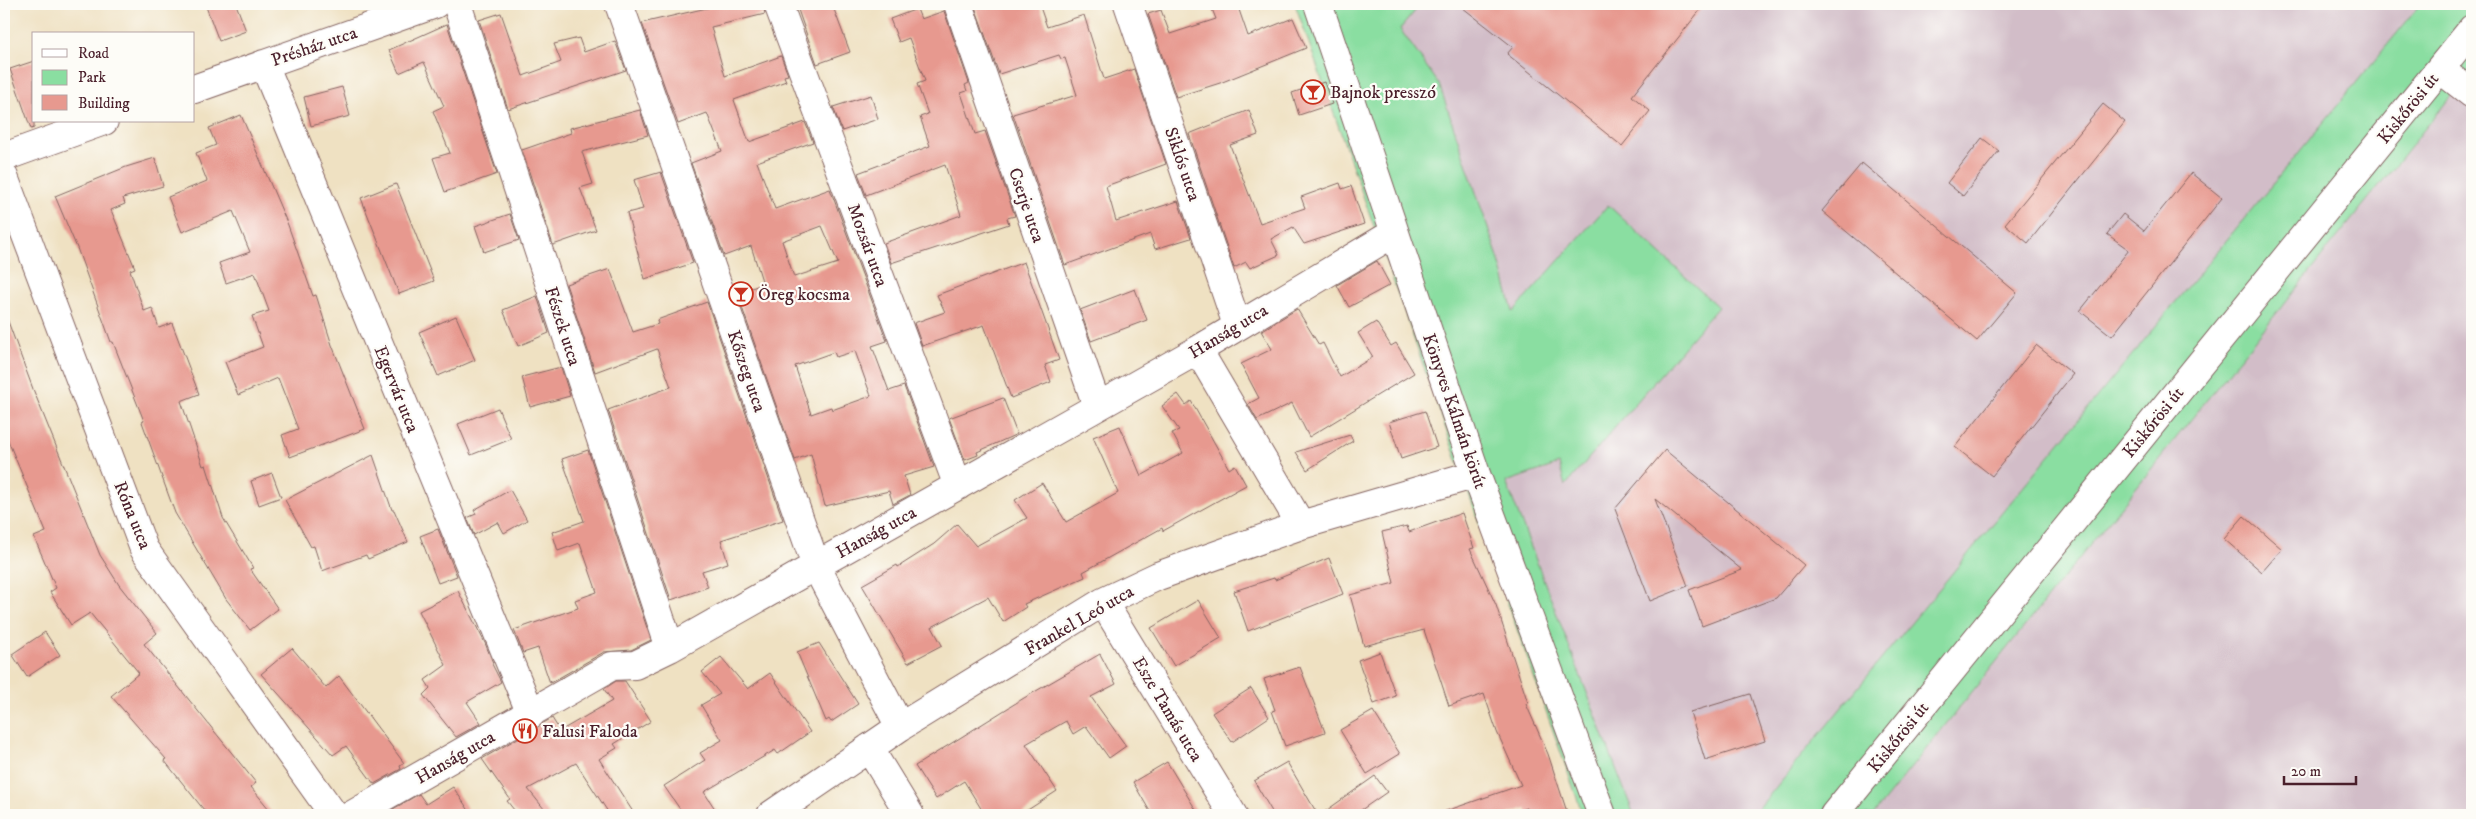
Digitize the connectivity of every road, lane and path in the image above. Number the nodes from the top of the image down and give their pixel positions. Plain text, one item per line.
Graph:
1 (435, 4) edge
2 (457, 4) edge
3 (619, 4) edge
4 (778, 4) edge
5 (958, 4) edge
6 (1128, 4) edge
7 (1318, 4) edge
8 (2472, 29) edge
9 (264, 64) junction
10 (2440, 69) junction
11 (195, 89) edge
12 (2472, 94) edge
13 (101, 122) edge
14 (4, 157) edge
15 (4, 177) edge
16 (1394, 233) junction
17 (1237, 325) junction
18 (1198, 350) junction
19 (1097, 406) junction
20 (1476, 474) junction
21 (958, 486) junction
22 (1301, 525) junction
23 (816, 566) junction
24 (1103, 602) junction
25 (670, 648) junction
26 (531, 714) junction
27 (900, 727) junction
28 (869, 748) junction
29 (334, 815) edge
30 (352, 815) edge
31 (771, 815) edge
32 (910, 815) edge
33 (1233, 815) edge
34 (1602, 815) edge
35 (1834, 815) edge

1 - 9 street, Présház utca
2 - 25 street, Fészek utca
3 - 23 street, Kőszeg utca
4 - 21 street, Mozsár utca
5 - 19 street, Cserje utca
6 - 17 street, Siklós utca
7 - 16 street, Könyves Kálmán körút
8 - 10 street, Kiskőrösi út
9 - 11 street, Présház utca
9 - 26 street, Egervár utca
10 - 12 street
10 - 35 street, Kiskőrösi út
13 - 14 street
15 - 29 street, Róna utca
16 - 17 street, Hanság utca
16 - 20 street, Könyves Kálmán körút
17 - 18 street, Hanság utca
18 - 19 street, Hanság utca
18 - 22 street
19 - 21 street, Hanság utca
20 - 22 street, Frankel Leó utca
20 - 34 street, Könyves Kálmán körút
21 - 23 street, Hanság utca
22 - 24 street, Frankel Leó utca
23 - 25 street, Hanság utca
23 - 27 street, Kőszeg utca
24 - 27 street, Frankel Leó utca
24 - 33 street, Esze Tamás utca
25 - 26 street, Hanság utca
26 - 30 street, Hanság utca
27 - 28 street, Frankel Leó utca
28 - 31 street, Frankel Leó utca
28 - 32 street

